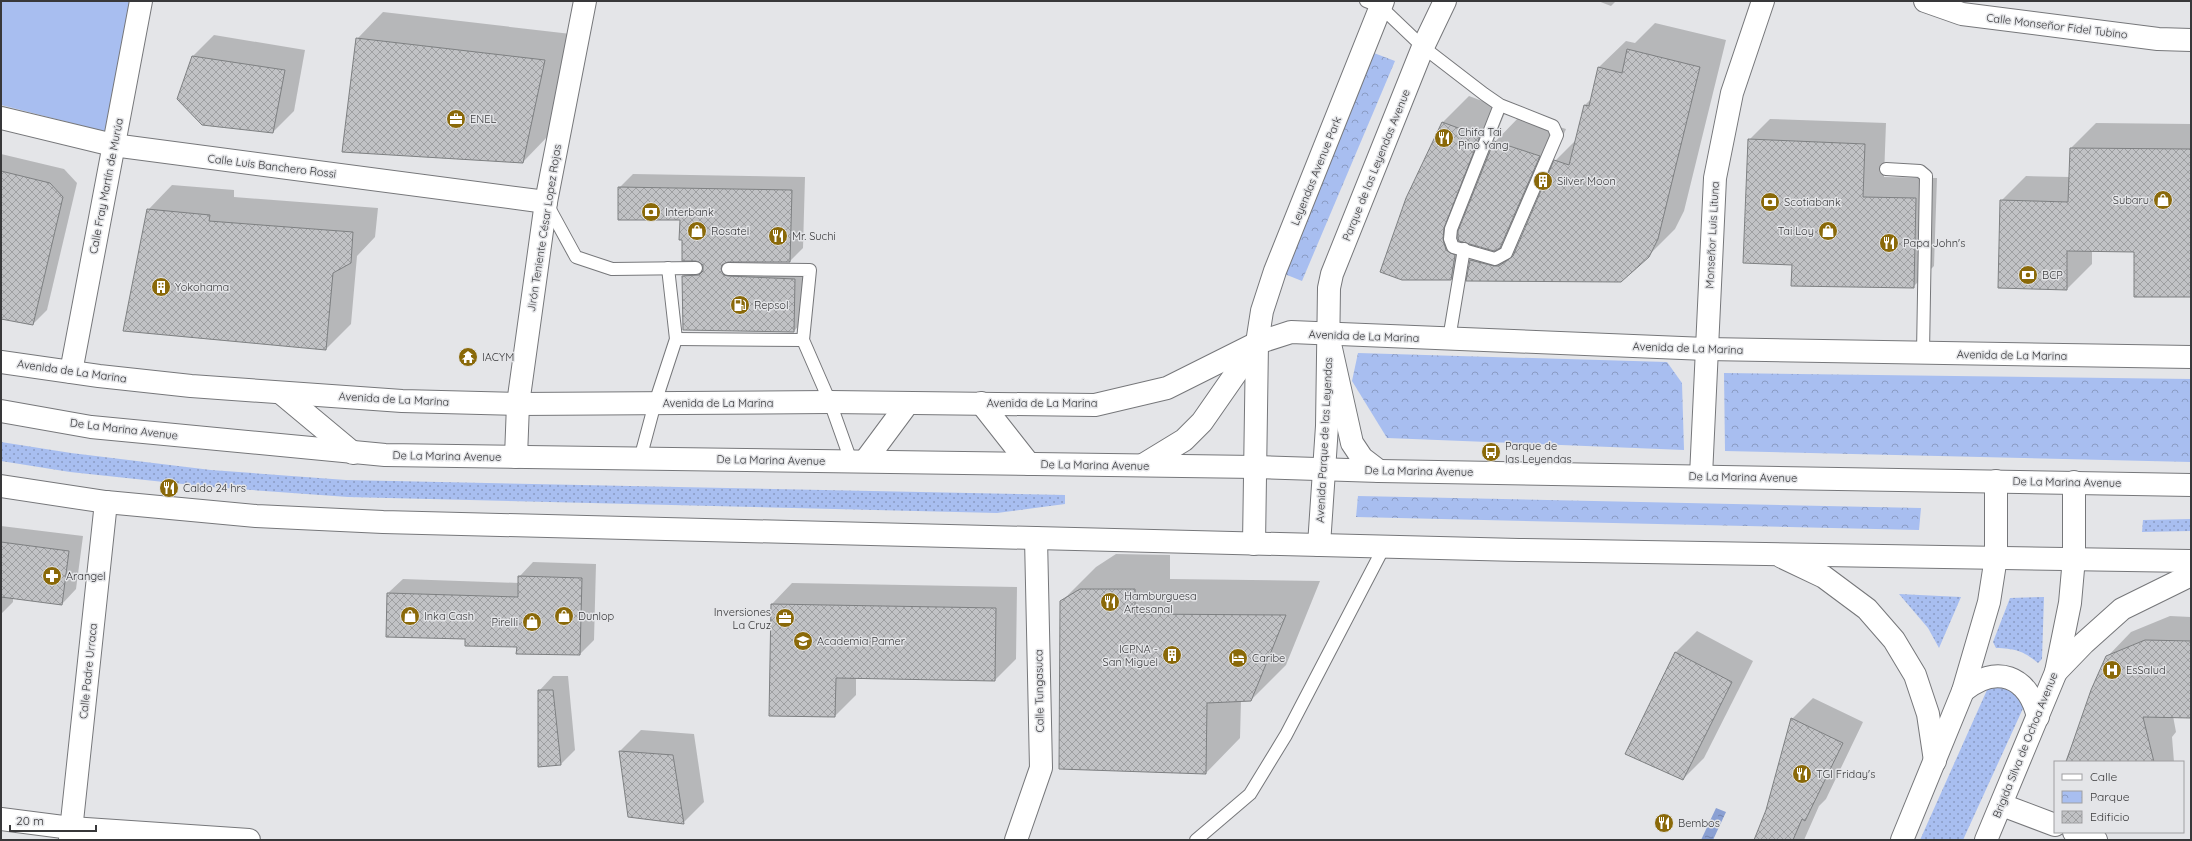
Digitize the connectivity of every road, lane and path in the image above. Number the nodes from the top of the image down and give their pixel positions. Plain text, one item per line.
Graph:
1 (141, 1) edge
2 (585, 1) edge
3 (1445, 1) edge
4 (1763, 1) edge
5 (1925, 1) edge
6 (1377, 3) edge
7 (2191, 40) edge
8 (1423, 46) junction
9 (1500, 105) junction
10 (1, 118) edge
11 (113, 145) junction
12 (1886, 169) dead end
13 (546, 202) junction
14 (1464, 250) junction
15 (668, 268) junction
16 (696, 268) dead end
17 (728, 269) dead end
18 (1328, 335) junction
19 (676, 339) junction
20 (1449, 339) junction
21 (803, 340) junction
22 (1257, 343) junction
23 (1706, 349) junction
24 (1923, 353) junction
25 (2191, 357) edge
26 (1, 362) edge
27 (71, 372) junction
28 (281, 393) junction
29 (830, 402) junction
30 (655, 403) junction
31 (908, 403) junction
32 (980, 403) junction
33 (518, 404) junction
34 (1, 411) edge
35 (353, 453) junction
36 (516, 457) junction
37 (640, 459) junction
38 (858, 462) junction
39 (1029, 464) junction
40 (1143, 465) junction
41 (1256, 467) junction
42 (1324, 470) junction
43 (1379, 471) junction
44 (1701, 476) junction
45 (1996, 481) junction
46 (2074, 482) junction
47 (2191, 485) edge
48 (1, 486) edge
49 (106, 502) junction
50 (1036, 538) junction
51 (1254, 544) junction
52 (1319, 545) junction
53 (1384, 547) junction
54 (1776, 553) junction
55 (1996, 557) junction
56 (2074, 558) junction
57 (2191, 561) edge
58 (2191, 575) edge
59 (2056, 672) junction
60 (1963, 691) junction
61 (2038, 717) junction
62 (1935, 761) junction
63 (2002, 805) junction
64 (1, 819) edge
65 (2054, 825) edge
66 (2077, 833) edge
67 (70, 834) edge
68 (249, 840) edge
69 (1016, 840) edge
70 (1196, 840) edge
71 (1902, 840) edge
72 (1986, 840) edge
73 (2096, 840) edge

1 - 11 main road, Calle Fray Martín de Murúa
2 - 13 main road, Jirón Teniente César Lopez Rojas
3 - 8 main road, Parque de las Leyendas Avenue
4 - 23 main road, Monseñor Luis Lituna
5 - 7 main road, Calle Monseñor Fidel Tubino
6 - 8 lane
6 - 22 main road, Leyendas Avenue Park
8 - 9 lane
8 - 18 main road, Parque de las Leyendas Avenue
9 - 14 lane
9 - 14 lane
10 - 11 main road, Calle Luis Banchero Rossi
11 - 13 main road, Calle Luis Banchero Rossi
11 - 27 main road, Calle Fray Martín de Murúa
12 - 24 lane
13 - 15 lane
13 - 33 main road, Jirón Teniente César Lopez Rojas
14 - 20 lane
15 - 16 lane
15 - 19 lane
17 - 21 lane
18 - 20 main road, Avenida de La Marina
18 - 22 main road, Avenida de La Marina
18 - 42 main road, Avenida Parque de las Leyendas
18 - 43 main road
19 - 21 lane
19 - 30 lane
20 - 23 main road, Avenida de La Marina
21 - 29 lane
22 - 32 main road, Avenida de La Marina
22 - 40 main road
22 - 41 main road
23 - 24 main road, Avenida de La Marina
23 - 44 main road, Monseñor Luis Lituna
24 - 25 main road, Avenida de La Marina
26 - 27 main road, Avenida de La Marina
27 - 28 main road, Avenida de La Marina
28 - 33 main road, Avenida de La Marina
28 - 35 main road
29 - 30 main road, Avenida de La Marina
29 - 31 main road, Avenida de La Marina
29 - 38 lane
30 - 33 main road, Avenida de La Marina
30 - 37 lane
31 - 32 main road, Avenida de La Marina
31 - 38 main road
32 - 39 main road
33 - 36 main road, Jirón Teniente César Lopez Rojas
34 - 35 main road, De La Marina Avenue
35 - 36 main road, De La Marina Avenue
36 - 37 main road, De La Marina Avenue
37 - 38 main road, De La Marina Avenue
38 - 39 main road, De La Marina Avenue
39 - 40 main road, De La Marina Avenue
40 - 41 main road, De La Marina Avenue
41 - 42 main road, De La Marina Avenue
41 - 51 main road
42 - 43 main road, De La Marina Avenue
42 - 52 main road, Avenida Parque de las Leyendas
43 - 44 main road, De La Marina Avenue
44 - 45 main road, De La Marina Avenue
45 - 46 main road, De La Marina Avenue
45 - 55 main road
46 - 47 main road, De La Marina Avenue
46 - 56 main road, Brigida Silva de Ochoa Avenue
48 - 49 main road
49 - 50 main road
49 - 67 main road, Calle Padre Urraca
50 - 51 main road
50 - 69 main road, Calle Tungasuca
51 - 52 main road
52 - 53 main road
53 - 54 main road
53 - 70 lane
54 - 55 main road
54 - 62 main road
55 - 56 main road
55 - 60 main road
56 - 57 main road
56 - 59 main road, Brigida Silva de Ochoa Avenue
58 - 59 main road
59 - 61 main road, Brigida Silva de Ochoa Avenue
60 - 61 main road
60 - 62 main road
61 - 63 main road, Brigida Silva de Ochoa Avenue
62 - 71 main road
63 - 65 main road
63 - 72 main road, Brigida Silva de Ochoa Avenue
64 - 67 main road
66 - 73 main road
67 - 68 main road

